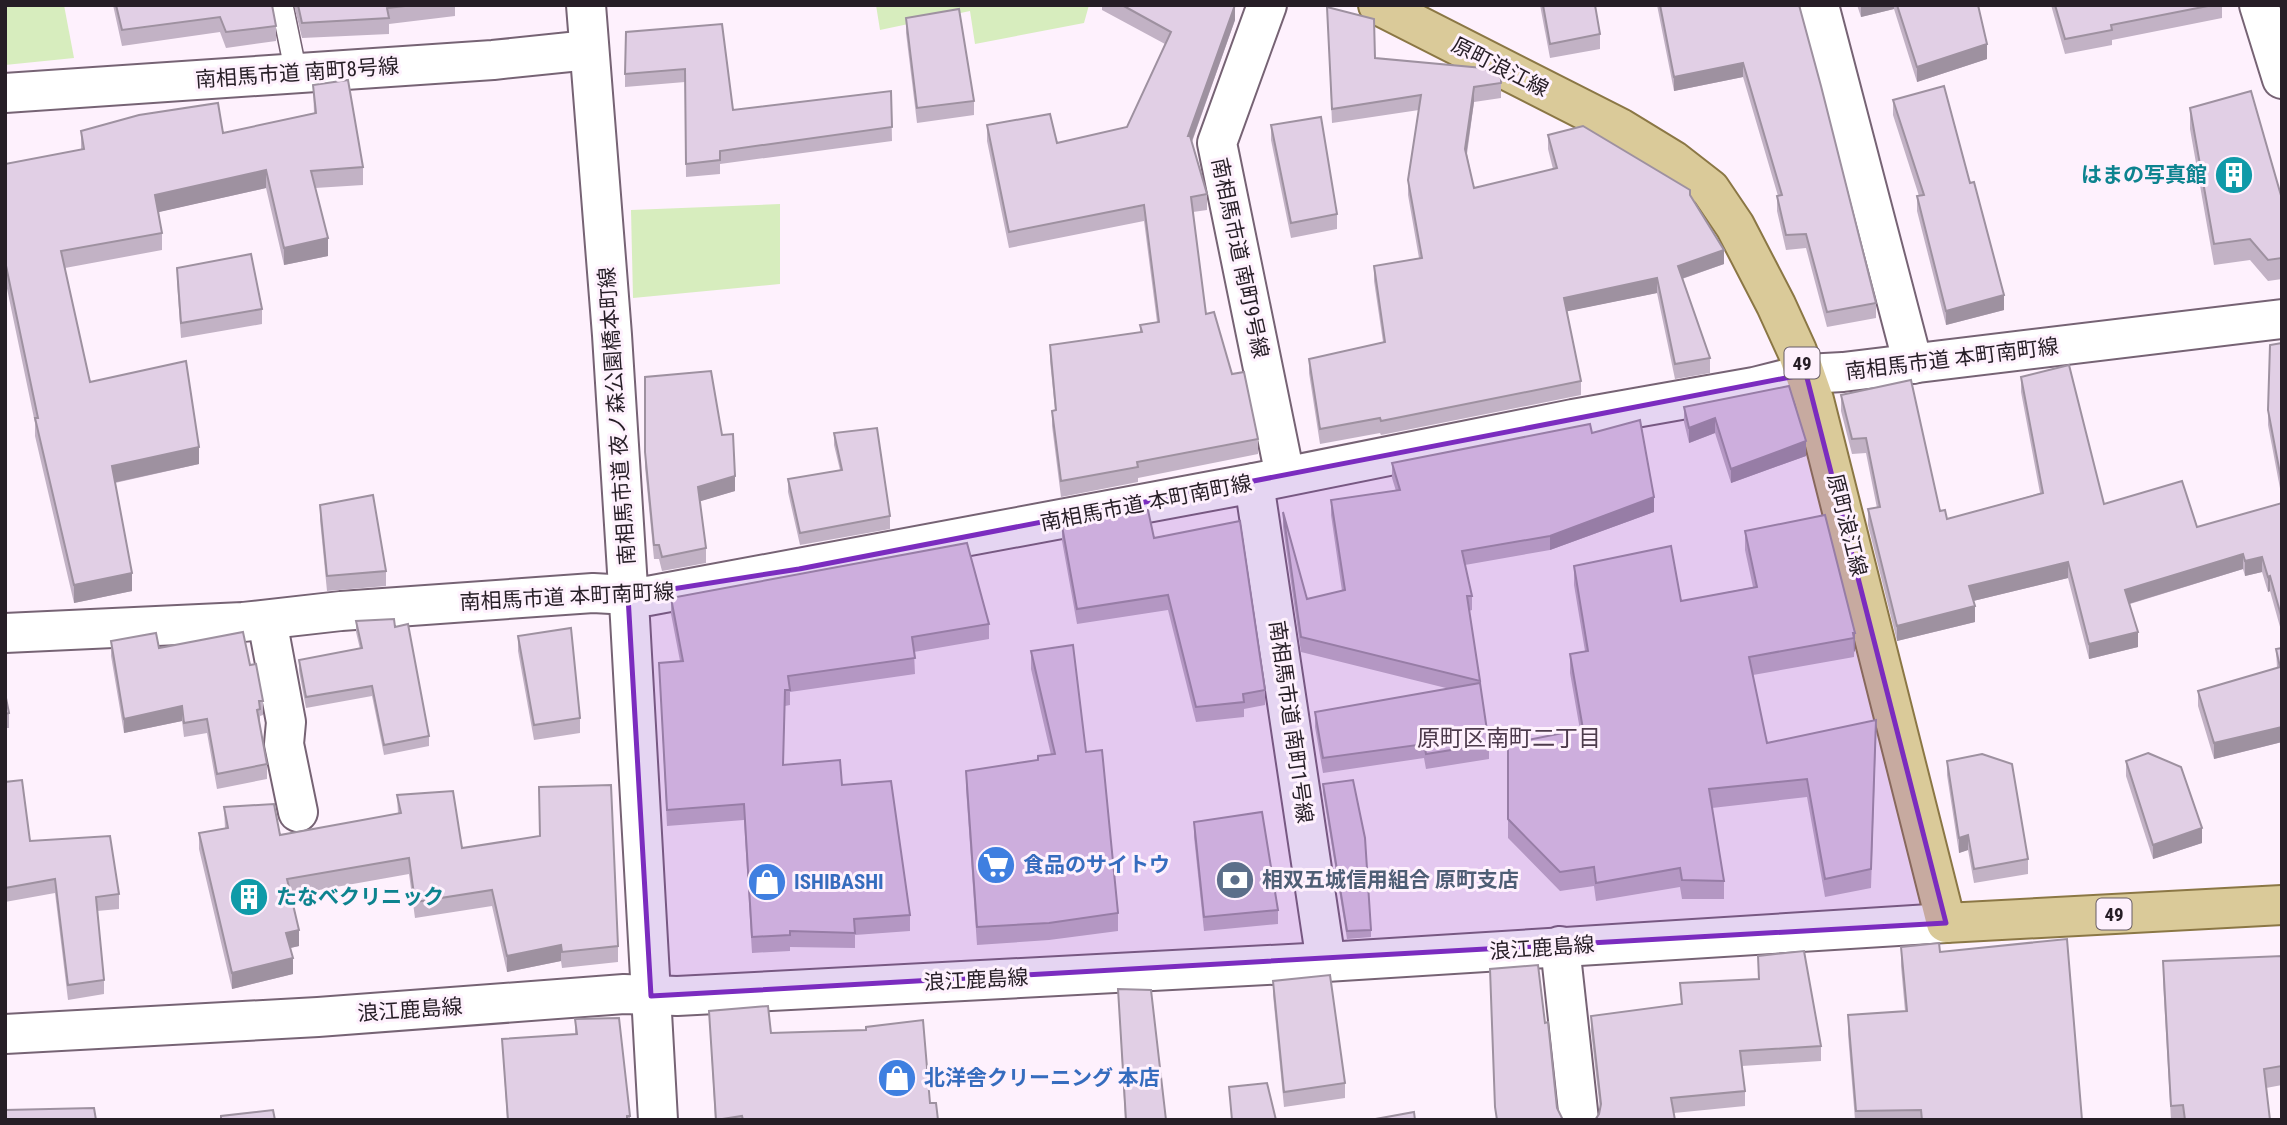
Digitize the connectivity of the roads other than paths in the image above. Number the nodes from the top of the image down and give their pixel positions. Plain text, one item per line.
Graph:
1 (282, 5) edge
2 (586, 5) edge
3 (1267, 5) edge
4 (1378, 5) edge
5 (1819, 5) edge
6 (2259, 5) edge
7 (589, 50) junction
8 (296, 73) junction
9 (2282, 79) edge
10 (5, 93) edge
11 (2282, 319) edge
12 (1913, 363) junction
13 (1805, 374) junction
14 (1270, 479) junction
15 (628, 596) junction
16 (267, 620) junction
17 (5, 633) edge
18 (298, 811) dead end
19 (2282, 905) edge
20 (1946, 923) junction
21 (1560, 947) junction
22 (1326, 962) junction
23 (651, 996) junction
24 (5, 1034) edge
25 (658, 1120) edge
26 (1579, 1120) edge

1 - 8 lane
2 - 7 street, 南相馬市道 夜ノ森公園橋本町線
3 - 14 street, 南相馬市道 南町9号線
4 - 13 main road, 原町浪江線 / 49
5 - 12 street
6 - 9 street
7 - 8 street, 南相馬市道 南町8号線
7 - 15 street, 南相馬市道 夜ノ森公園橋本町線
8 - 10 street, 南相馬市道 南町8号線
11 - 12 street, 南相馬市道 本町南町線
12 - 13 street, 南相馬市道 本町南町線
13 - 14 street, 南相馬市道 本町南町線
13 - 20 main road, 原町浪江線 / 49
14 - 15 street, 南相馬市道 本町南町線
14 - 22 street, 南相馬市道 南町1号線
15 - 16 street, 南相馬市道 本町南町線
15 - 23 street, 南相馬市道 夜ノ森公園橋本町線
16 - 17 street, 南相馬市道 本町南町線
16 - 18 street
19 - 20 main road, 49
20 - 21 street, 浪江鹿島線
21 - 22 street, 浪江鹿島線
21 - 26 street
22 - 23 street, 浪江鹿島線
23 - 24 street, 浪江鹿島線
23 - 25 street, 南相馬市道 夜ノ森公園橋本町線

